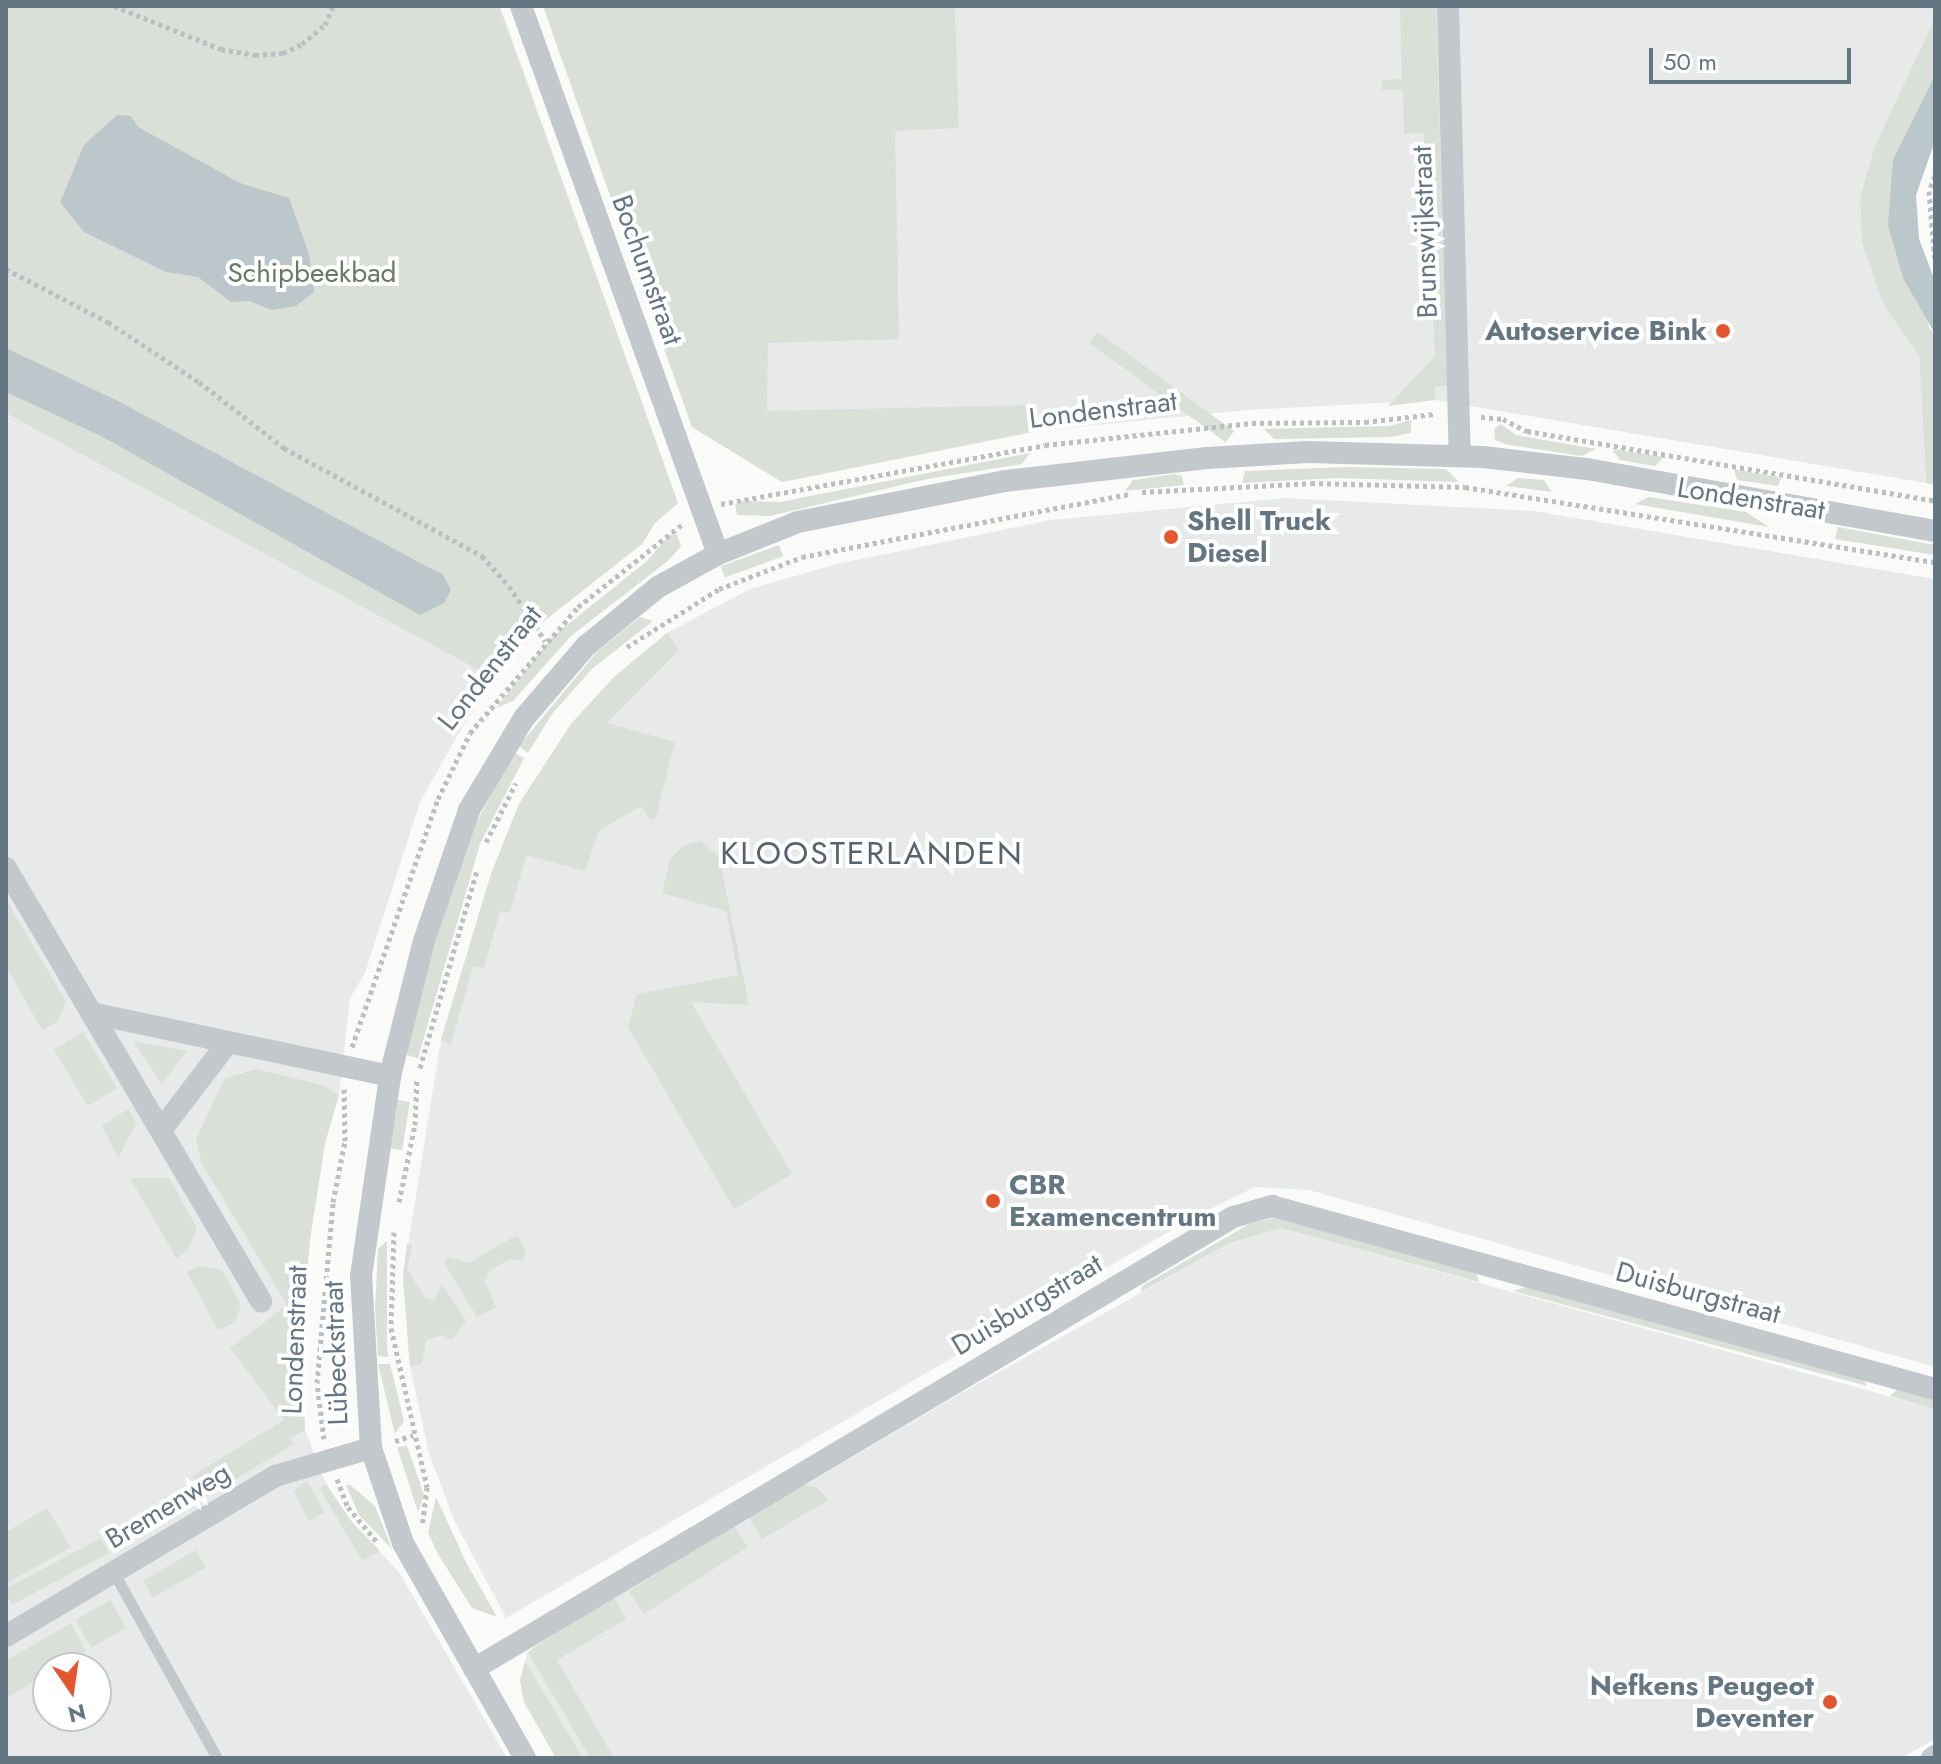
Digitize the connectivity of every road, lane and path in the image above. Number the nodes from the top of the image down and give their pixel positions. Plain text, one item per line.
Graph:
1 (114, 6) edge
2 (333, 6) edge
3 (521, 6) edge
4 (1448, 6) edge
5 (1935, 176) edge
6 (1935, 262) edge
7 (6, 269) edge
8 (1460, 416) junction
9 (1460, 455) junction
10 (1935, 501) edge
11 (702, 512) junction
12 (1935, 531) edge
13 (718, 554) junction
14 (1935, 562) edge
15 (545, 641) junction
16 (616, 655) dead end
17 (522, 773) dead end
18 (6, 868) edge
19 (91, 1013) junction
20 (226, 1045) junction
21 (347, 1069) junction
22 (390, 1076) junction
23 (161, 1130) junction
24 (397, 1209) dead end
25 (396, 1219) dead end
26 (261, 1301) dead end
27 (1935, 1389) edge
28 (371, 1448) junction
29 (329, 1459) junction
30 (417, 1566) junction
31 (114, 1573) junction
32 (6, 1636) edge
33 (474, 1669) junction
34 (217, 1758) edge
35 (525, 1758) edge

1 - 2 path
3 - 11 street, Bochumstraat
4 - 8 street, Brunswijkstraat
5 - 6 path
7 - 15 path
8 - 9 street, Brunswijkstraat
8 - 10 path, Londenstraat
8 - 11 path, Londenstraat
9 - 12 street, Londenstraat
9 - 13 street, Londenstraat
11 - 13 street, Bochumstraat
11 - 15 path, Londenstraat
13 - 22 street, Londenstraat
14 - 16 path, Londenstraat
15 - 21 path, Londenstraat
17 - 24 path
18 - 19 street
19 - 20 street
19 - 23 street
20 - 21 street
20 - 23 street
21 - 22 street
21 - 29 path, Londenstraat
22 - 28 street, Lübeckstraat
23 - 26 street
25 - 30 path
27 - 33 street, Duisburgstraat
28 - 29 street, Bremenweg
28 - 30 street, Lübeckstraat
29 - 30 path, Londenstraat
29 - 31 street, Bremenweg
30 - 33 street, Lübeckstraat
31 - 32 street, Bremenweg
31 - 34 lane
33 - 35 street, Lübeckstraat

